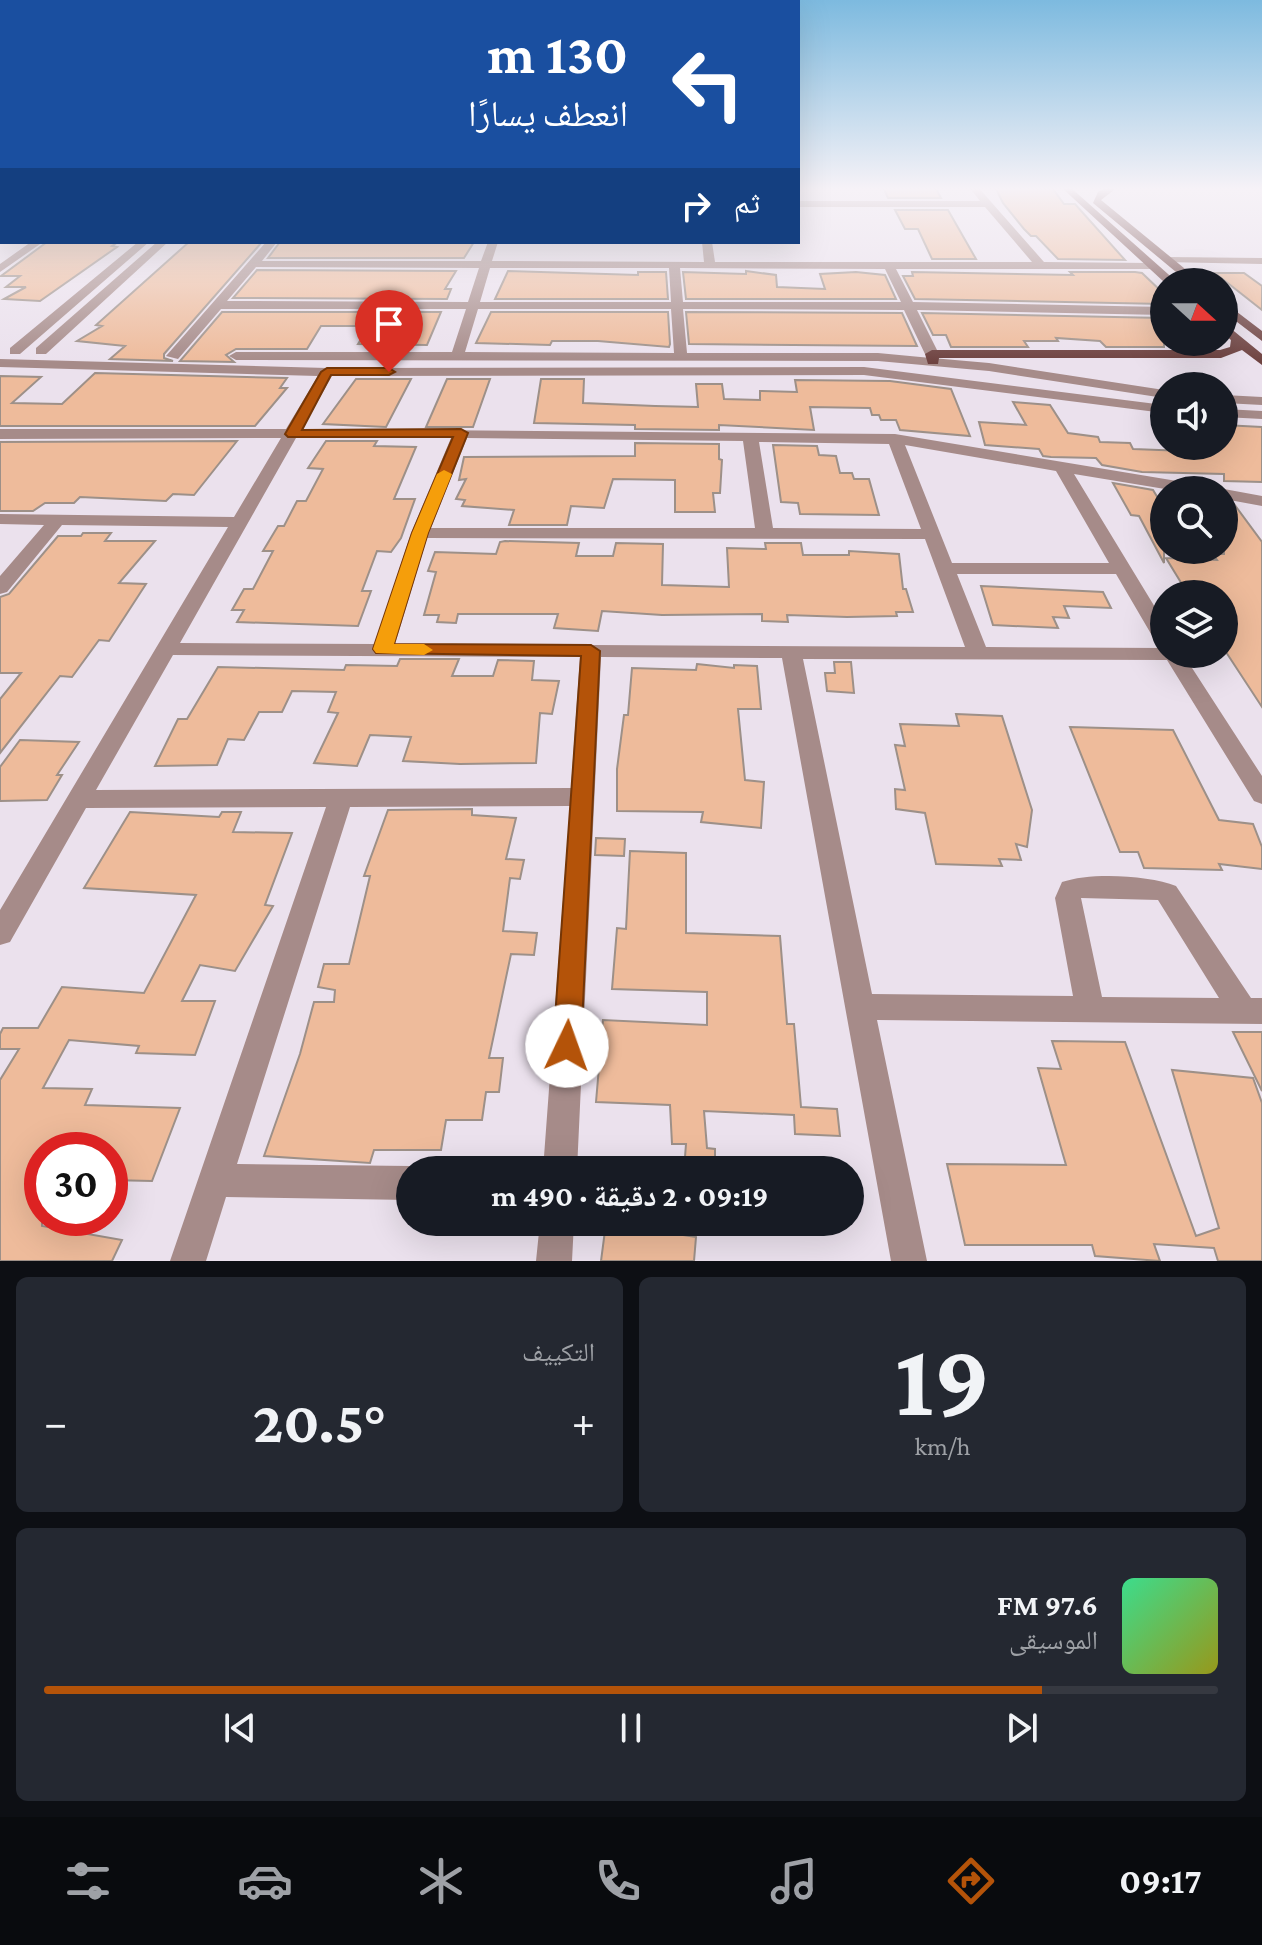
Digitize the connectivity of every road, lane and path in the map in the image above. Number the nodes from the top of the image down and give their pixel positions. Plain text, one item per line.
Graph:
1 (32, 246) edge
2 (139, 246) edge
3 (159, 246) edge
4 (269, 246) edge
5 (492, 246) edge
6 (708, 246) edge
7 (1023, 246) edge
8 (1129, 246) edge
9 (1151, 246) edge
10 (1168, 260) junction
11 (1262, 261) edge
12 (253, 264) junction
13 (486, 264) junction
14 (3, 265) edge
15 (674, 265) junction
16 (710, 265) junction
17 (889, 265) junction
18 (1040, 265) junction
19 (1151, 266) junction
20 (1154, 268) edge
21 (1178, 268) edge
22 (217, 305) junction
23 (473, 305) junction
24 (676, 306) junction
25 (909, 306) junction
26 (1150, 311) edge
27 (1238, 317) edge
28 (1262, 337) edge
29 (1238, 338) edge
30 (0, 351) edge
31 (15, 351) junction
32 (41, 351) junction
33 (173, 356) junction
34 (681, 356) junction
35 (1189, 356) edge
36 (457, 357) junction
37 (932, 358) junction
38 (1262, 361) edge
39 (0, 363) edge
40 (327, 372) junction
41 (1150, 392) edge
42 (1238, 400) edge
43 (1262, 401) edge
44 (1150, 407) edge
45 (1238, 414) edge
46 (1262, 415) edge
47 (461, 433) junction
48 (0, 434) edge
49 (292, 434) junction
50 (750, 436) junction
51 (895, 439) junction
52 (1062, 467) junction
53 (1150, 482) edge
54 (1262, 491) edge
55 (1238, 497) edge
56 (1262, 501) edge
57 (0, 519) edge
58 (57, 520) junction
59 (239, 522) junction
60 (420, 533) junction
61 (765, 534) junction
62 (933, 534) junction
63 (1123, 568) junction
64 (946, 569) junction
65 (0, 588) edge
66 (1150, 615) edge
67 (166, 649) junction
68 (383, 649) junction
69 (591, 651) junction
70 (791, 651) junction
71 (978, 653) junction
72 (1150, 654) edge
73 (1182, 668) edge
74 (1262, 795) edge
75 (582, 797) junction
76 (341, 798) junction
77 (79, 799) junction
78 (0, 934) edge
79 (860, 1007) junction
80 (1090, 1009) junction
81 (1253, 1011) edge
82 (561, 1156) edge
83 (216, 1180) junction
84 (396, 1183) edge
85 (556, 1236) edge
86 (188, 1261) edge
87 (554, 1261) edge
88 (909, 1261) edge

1 - 14 street
2 - 31 street
3 - 32 street
4 - 12 street
5 - 13 street
6 - 16 street
7 - 18 street
8 - 19 main road
9 - 10 main road
10 - 11 street
10 - 21 main road
12 - 13 street
12 - 22 street
13 - 15 street
13 - 23 street
15 - 16 street
15 - 24 street
16 - 17 street
17 - 18 street
17 - 25 street
18 - 19 street
19 - 20 main road
22 - 23 street
22 - 33 street
23 - 24 street
23 - 36 street
24 - 25 street
24 - 34 street
25 - 26 street
25 - 37 street
27 - 28 main road
29 - 38 main road
30 - 31 street
31 - 32 street
32 - 33 street
33 - 36 street
34 - 36 street
34 - 37 street
35 - 37 main road
37 - 41 street
39 - 40 street
40 - 44 street
40 - 49 street
42 - 43 street
45 - 46 street
47 - 49 street
47 - 50 street
47 - 60 street
48 - 49 street
49 - 59 street
50 - 51 street
50 - 61 street
51 - 52 street
51 - 62 street
52 - 53 street
52 - 63 street
54 - 56 street
55 - 56 street
57 - 58 street
58 - 59 street
58 - 65 street
59 - 67 street
60 - 61 street
60 - 68 street
61 - 62 street
62 - 64 street
63 - 64 street
63 - 66 street
64 - 71 street
67 - 68 street
67 - 77 street
68 - 69 street
69 - 70 street
69 - 75 street
70 - 71 street
70 - 79 street
71 - 72 street
73 - 74 street
75 - 76 street
75 - 82 street
76 - 77 street
76 - 83 street
77 - 78 street
79 - 80 street
79 - 88 street
80 - 81 street
80 - 81 street
83 - 84 street
83 - 86 street
85 - 87 street

